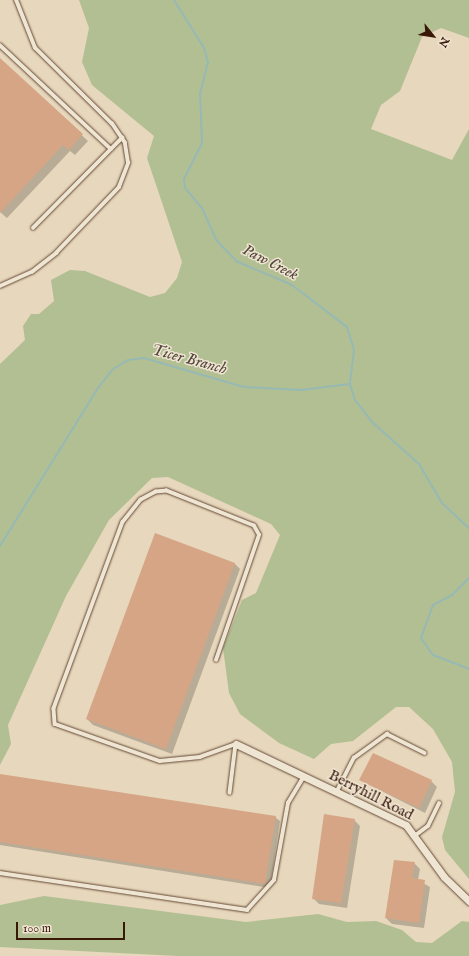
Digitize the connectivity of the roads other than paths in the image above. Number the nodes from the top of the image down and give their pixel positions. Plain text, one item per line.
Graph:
1 (16, 0) edge
2 (0, 45) edge
3 (122, 138) junction
4 (110, 149) junction
5 (33, 228) dead end
6 (0, 286) edge
7 (216, 660) dead end
8 (236, 744) junction
9 (425, 753) dead end
10 (304, 776) junction
11 (337, 791) junction
12 (230, 793) dead end
13 (439, 803) dead end
14 (416, 835) junction
15 (0, 873) edge
16 (469, 901) edge

1 - 3 lane
2 - 4 lane
3 - 4 lane
3 - 6 lane
4 - 5 lane
7 - 8 lane
8 - 10 street, Berryhill Road
8 - 12 lane
9 - 11 lane
10 - 11 street, Berryhill Road
10 - 15 lane
11 - 14 street, Berryhill Road
13 - 14 lane
14 - 16 street, Berryhill Road

